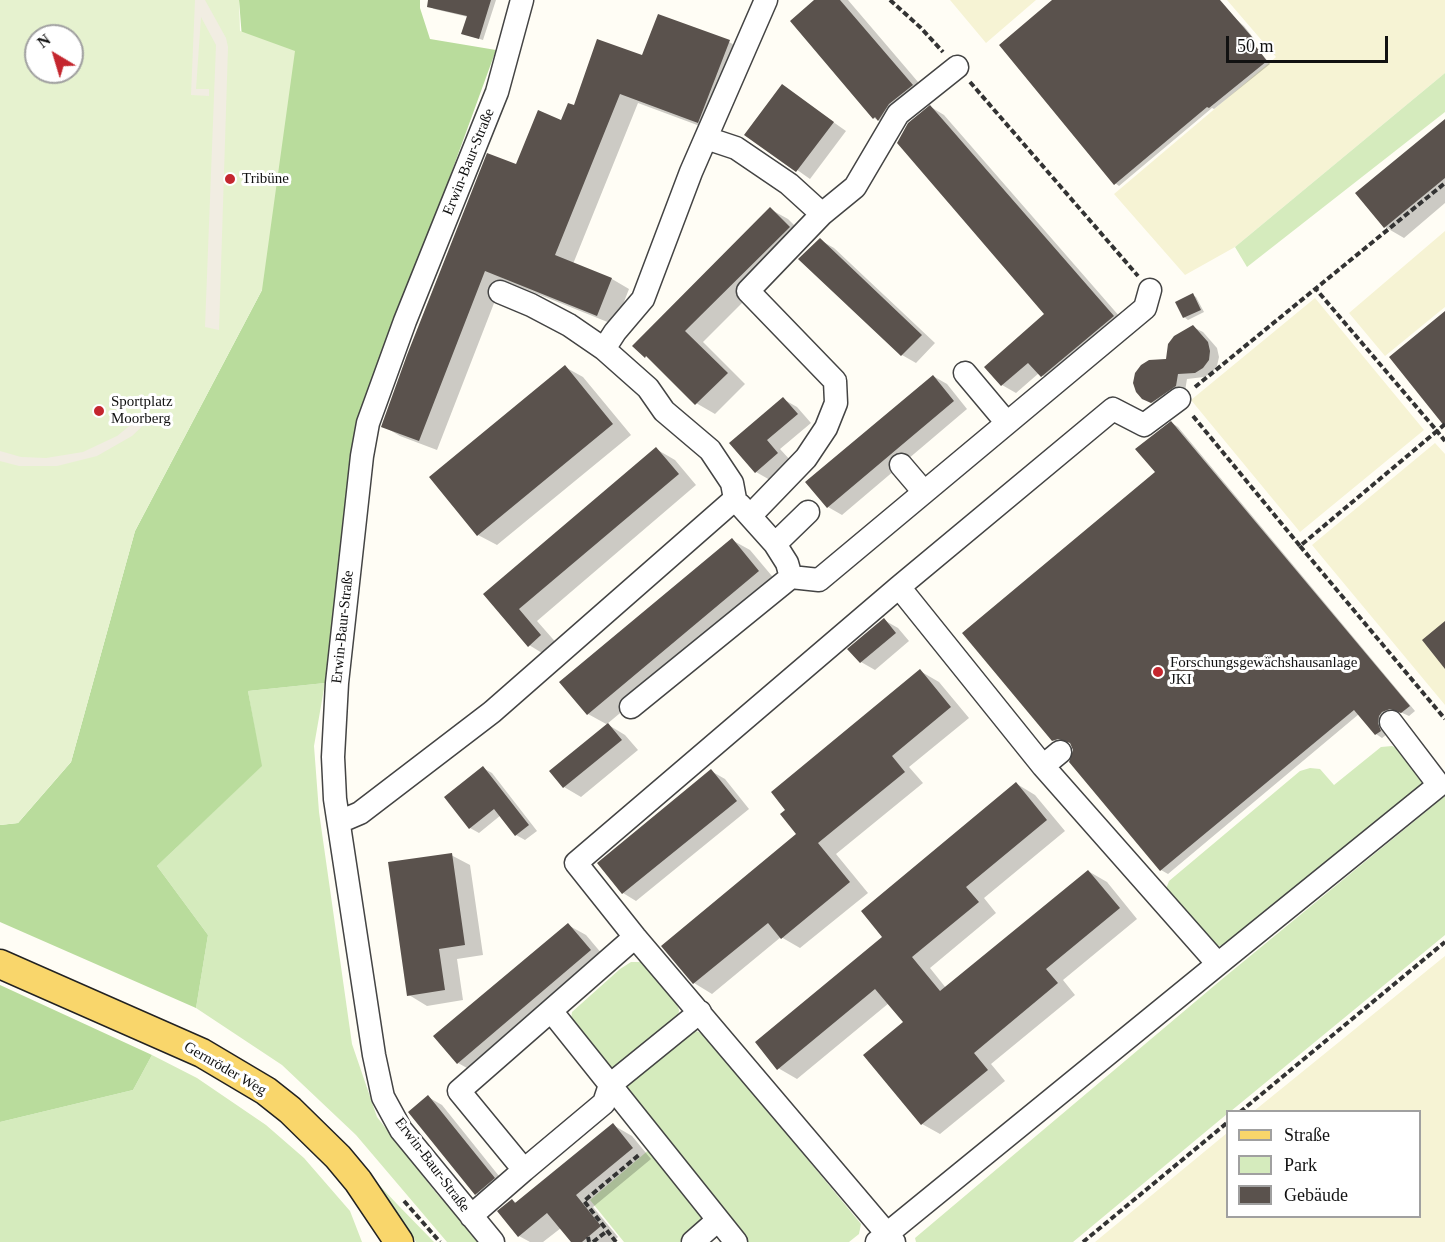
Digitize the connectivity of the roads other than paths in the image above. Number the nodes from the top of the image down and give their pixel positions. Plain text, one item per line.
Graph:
1 (522, 0) edge
2 (766, 0) edge
3 (957, 67) road end
4 (706, 138) junction
5 (822, 214) junction
6 (1150, 290) road end
7 (500, 292) dead end
8 (604, 349) junction
9 (965, 373) dead end
10 (1179, 399) road end
11 (1007, 423) junction
12 (902, 465) dead end
13 (924, 492) junction
14 (742, 507) junction
15 (808, 512) dead end
16 (776, 544) junction
17 (791, 576) junction
18 (899, 586) junction
19 (631, 707) dead end
20 (1391, 722) dead end
21 (1060, 752) dead end
22 (1042, 766) junction
23 (339, 822) junction
24 (635, 937) junction
25 (0, 964) edge
26 (1218, 964) junction
27 (552, 1012) junction
28 (700, 1012) junction
29 (610, 1085) junction
30 (524, 1170) junction
31 (471, 1216) junction
32 (718, 1220) junction
33 (886, 1239) edge
34 (398, 1241) edge
35 (493, 1242) edge
36 (693, 1242) edge
37 (736, 1242) edge

1 - 23 street, Erwin-Baur-Straße
2 - 4 street
3 - 5 street
4 - 5 street
4 - 8 street
5 - 14 street
6 - 11 street
7 - 8 street
8 - 14 street
9 - 11 street
10 - 18 street
11 - 13 street
12 - 13 street
13 - 17 street
14 - 16 street
14 - 23 street
15 - 16 street
16 - 17 street
17 - 19 street
18 - 22 street
18 - 24 street
20 - 26 street
21 - 22 street
22 - 26 street
23 - 31 street, Erwin-Baur-Straße
24 - 27 street
24 - 28 street
25 - 34 main road, Gernröder Weg
26 - 33 street
27 - 29 street
27 - 30 street
28 - 29 street
28 - 33 street
29 - 30 street
29 - 32 street
30 - 31 street
31 - 35 street, Erwin-Baur-Straße
32 - 36 street
32 - 37 street

